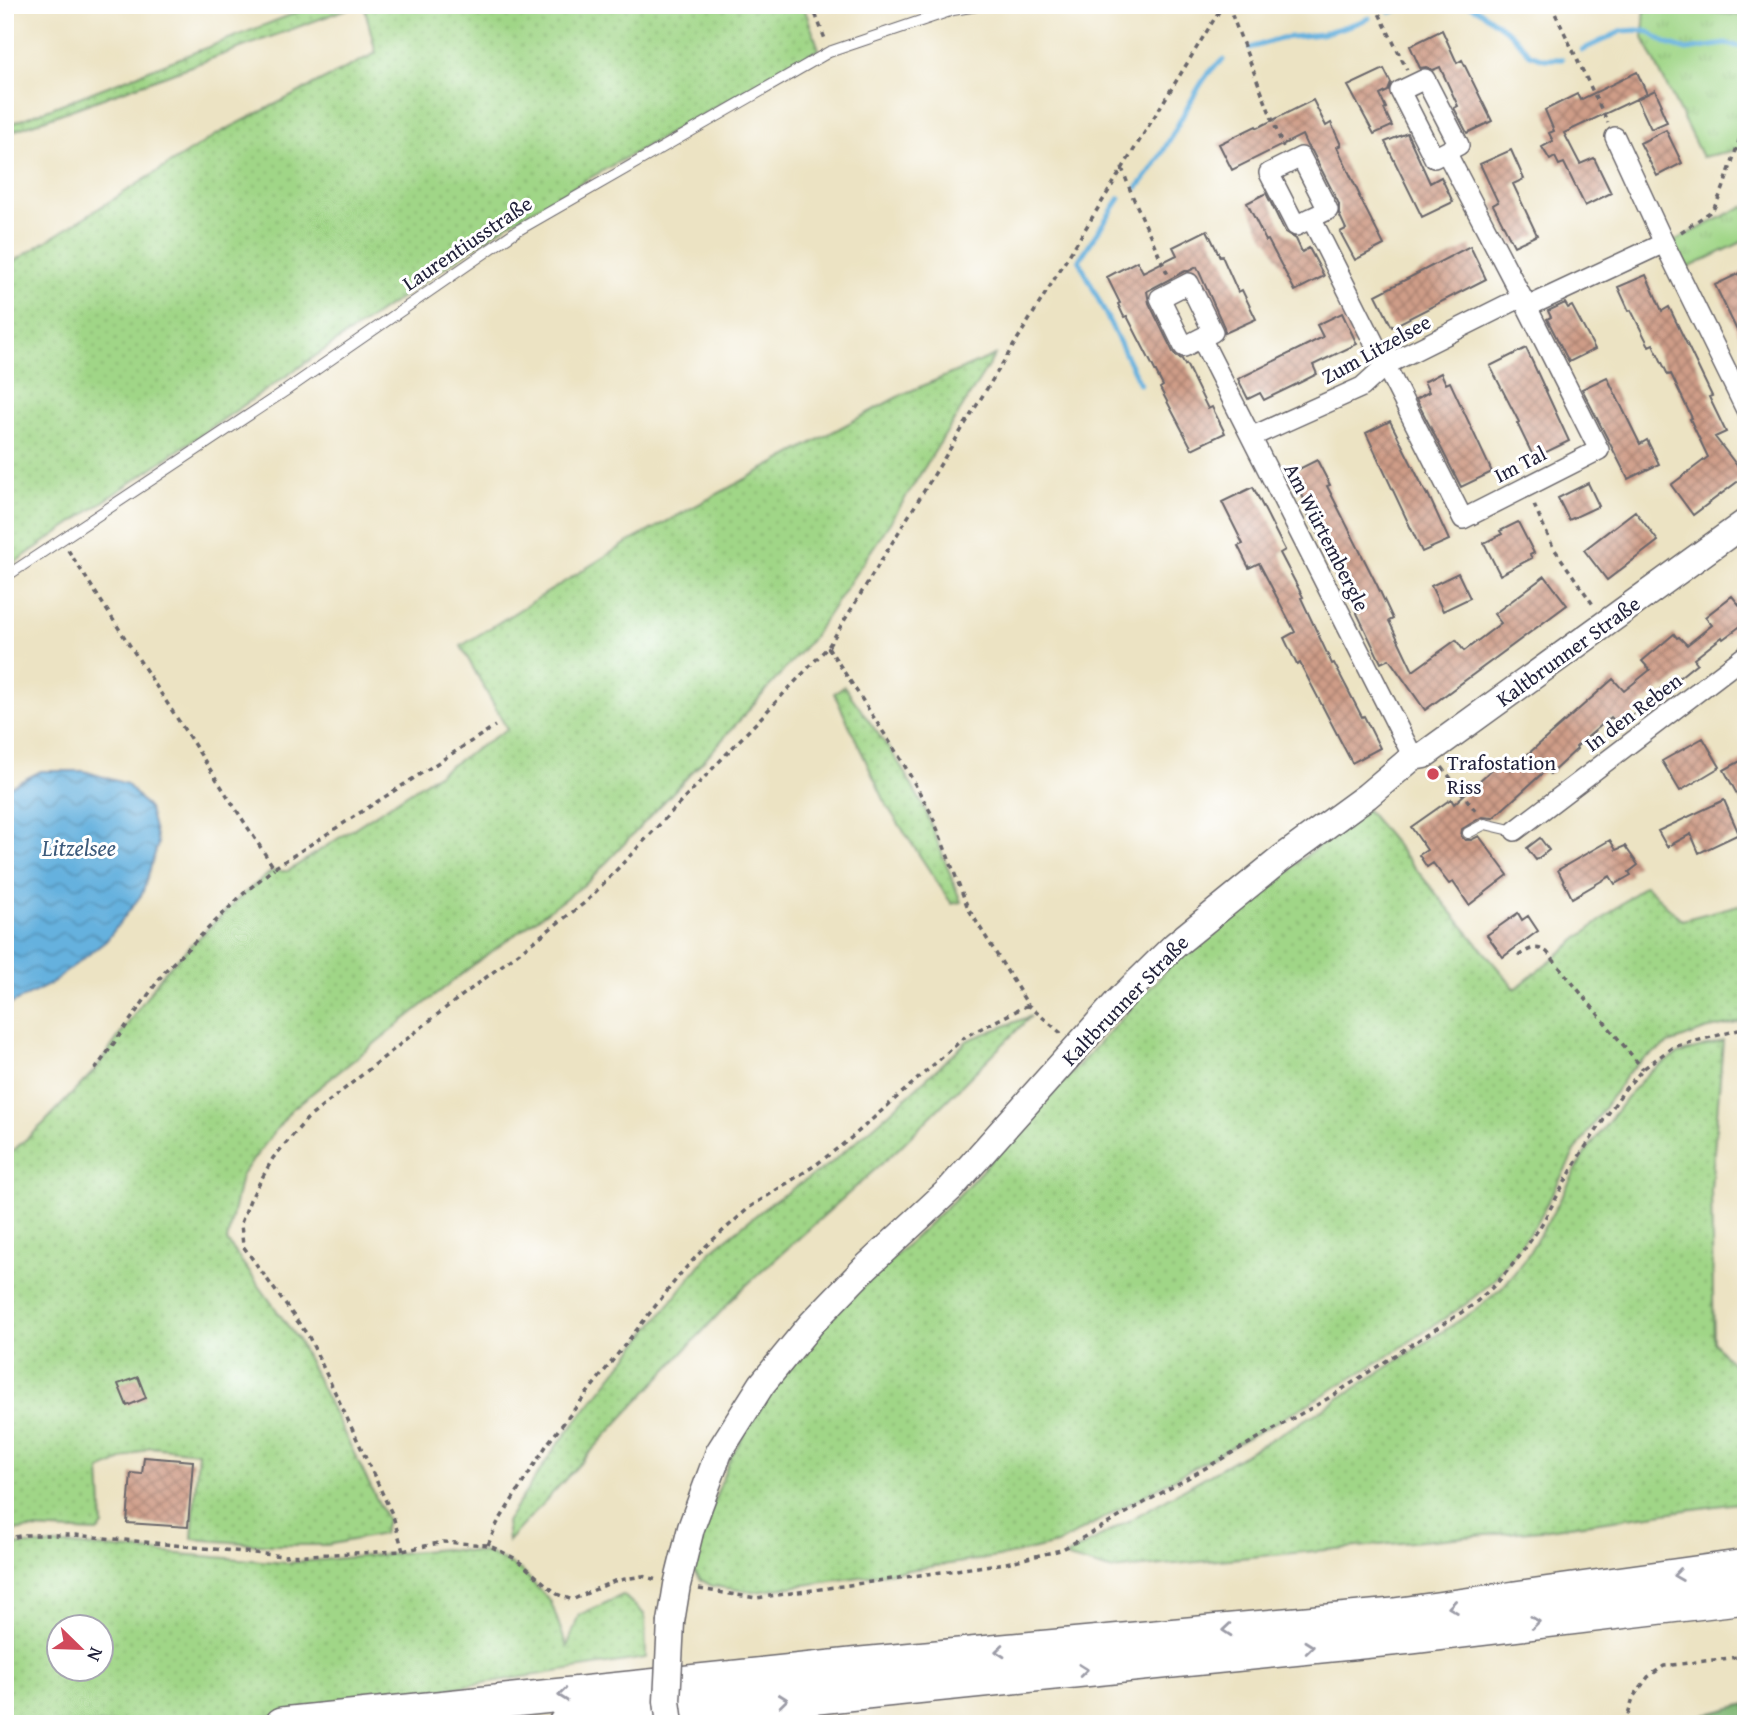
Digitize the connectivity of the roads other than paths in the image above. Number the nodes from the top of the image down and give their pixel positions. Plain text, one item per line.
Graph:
1 (983, 5) edge
2 (1719, 5) edge
3 (1746, 9) edge
4 (1615, 137) road end
5 (1446, 152) junction
6 (1311, 218) junction
7 (1664, 243) junction
8 (1524, 302) junction
9 (1201, 338) junction
10 (1386, 365) junction
11 (1746, 410) edge
12 (1251, 437) junction
13 (1746, 522) edge
14 (5, 577) edge
15 (1746, 654) edge
16 (1413, 757) junction
17 (1515, 831) joint
18 (1468, 833) dead end
19 (1746, 1566) edge
20 (1746, 1597) edge
21 (282, 1724) edge
22 (565, 1724) edge
23 (670, 1724) edge

1 - 14 lane, Laurentiusstraße
2 - 3 lane
4 - 7 street
5 - 5 street
5 - 8 street, Im Tal
6 - 6 street
6 - 10 street, Im Tal
7 - 8 street, Zum Litzelsee
7 - 11 street
8 - 10 street, Zum Litzelsee
8 - 10 street, Im Tal
9 - 9 street
9 - 12 street, Am Würtembergle
10 - 12 street, Zum Litzelsee
12 - 16 street, Am Würtembergle
13 - 16 street, Kaltbrunner Straße
15 - 17 street, In den Reben
16 - 23 street, Kaltbrunner Straße, bridge
17 - 18 lane
19 -> 21 highway
22 -> 20 highway

